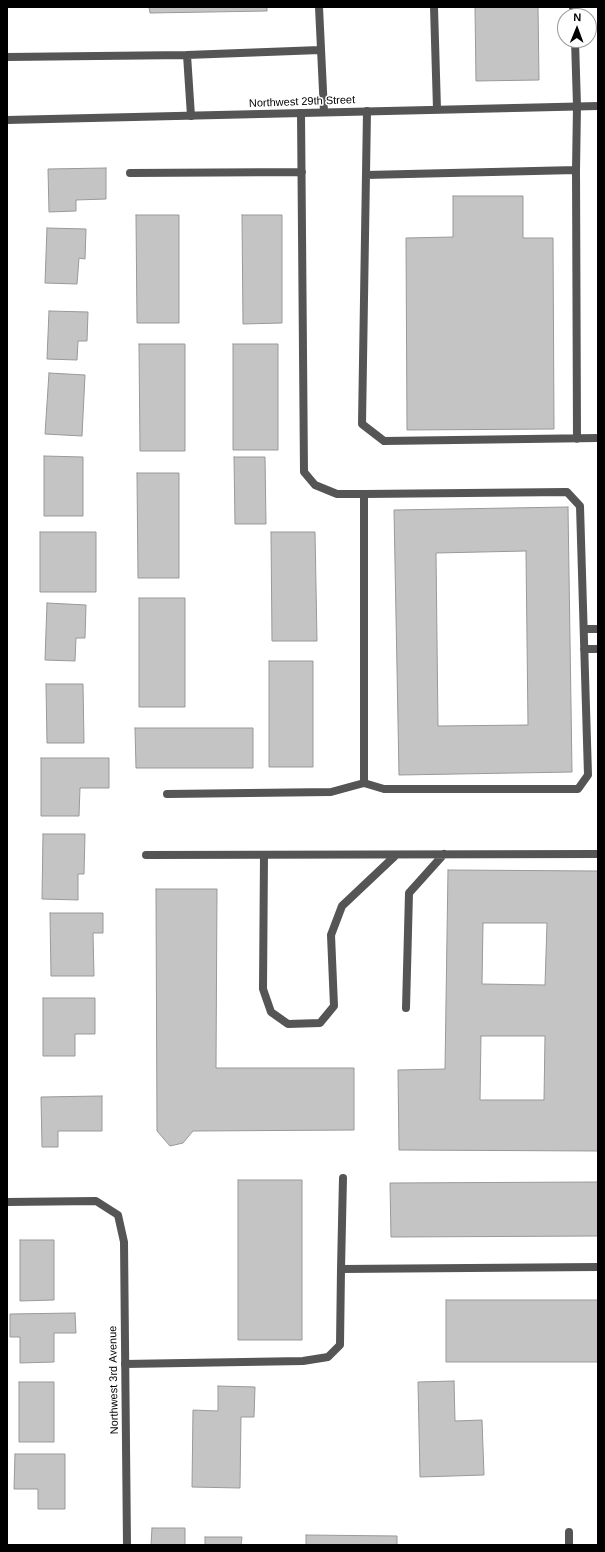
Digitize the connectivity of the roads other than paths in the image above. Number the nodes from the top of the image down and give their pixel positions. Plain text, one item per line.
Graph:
1 (319, 7) edge
2 (434, 7) edge
3 (574, 48) edge
4 (320, 50) junction
5 (187, 55) junction
6 (7, 57) edge
7 (577, 106) junction
8 (598, 106) edge
9 (437, 109) junction
10 (367, 111) junction
11 (324, 112) junction
12 (301, 113) junction
13 (191, 116) junction
14 (7, 120) edge
15 (576, 170) junction
16 (302, 172) junction
17 (130, 173) dead end
18 (366, 175) junction
19 (598, 438) edge
20 (577, 439) junction
21 (364, 494) junction
22 (598, 629) edge
23 (584, 630) junction
24 (584, 649) junction
25 (598, 649) edge
26 (364, 783) junction
27 (167, 794) dead end
28 (444, 854) junction
29 (598, 854) edge
30 (264, 855) junction
31 (396, 855) junction
32 (146, 856) dead end
33 (406, 1008) dead end
34 (343, 1178) dead end
35 (7, 1202) edge
36 (598, 1267) edge
37 (341, 1269) junction
38 (125, 1364) junction
39 (569, 1532) dead end
40 (127, 1545) edge
41 (569, 1545) edge

1 - 4 street
2 - 9 street
3 - 7 street
4 - 5 street
4 - 11 street
5 - 6 street
5 - 13 street
7 - 8 street, Northwest 29th Street
7 - 9 street, Northwest 29th Street
7 - 15 street
9 - 10 street, Northwest 29th Street
10 - 11 street, Northwest 29th Street
10 - 18 street
11 - 12 street, Northwest 29th Street
12 - 13 street, Northwest 29th Street
12 - 16 street
13 - 14 street, Northwest 29th Street
15 - 18 street
15 - 20 street
16 - 17 street
16 - 21 street
18 - 20 street
19 - 20 street
21 - 23 street
21 - 26 street
22 - 23 street
23 - 24 street
24 - 25 street
24 - 26 street
26 - 27 street
28 - 29 street
28 - 31 street
28 - 33 street
30 - 31 street
30 - 31 street
30 - 32 street
34 - 37 street
35 - 38 street, Northwest 3rd Avenue
36 - 37 street
37 - 38 street
38 - 40 street, Northwest 3rd Avenue
39 - 41 street

